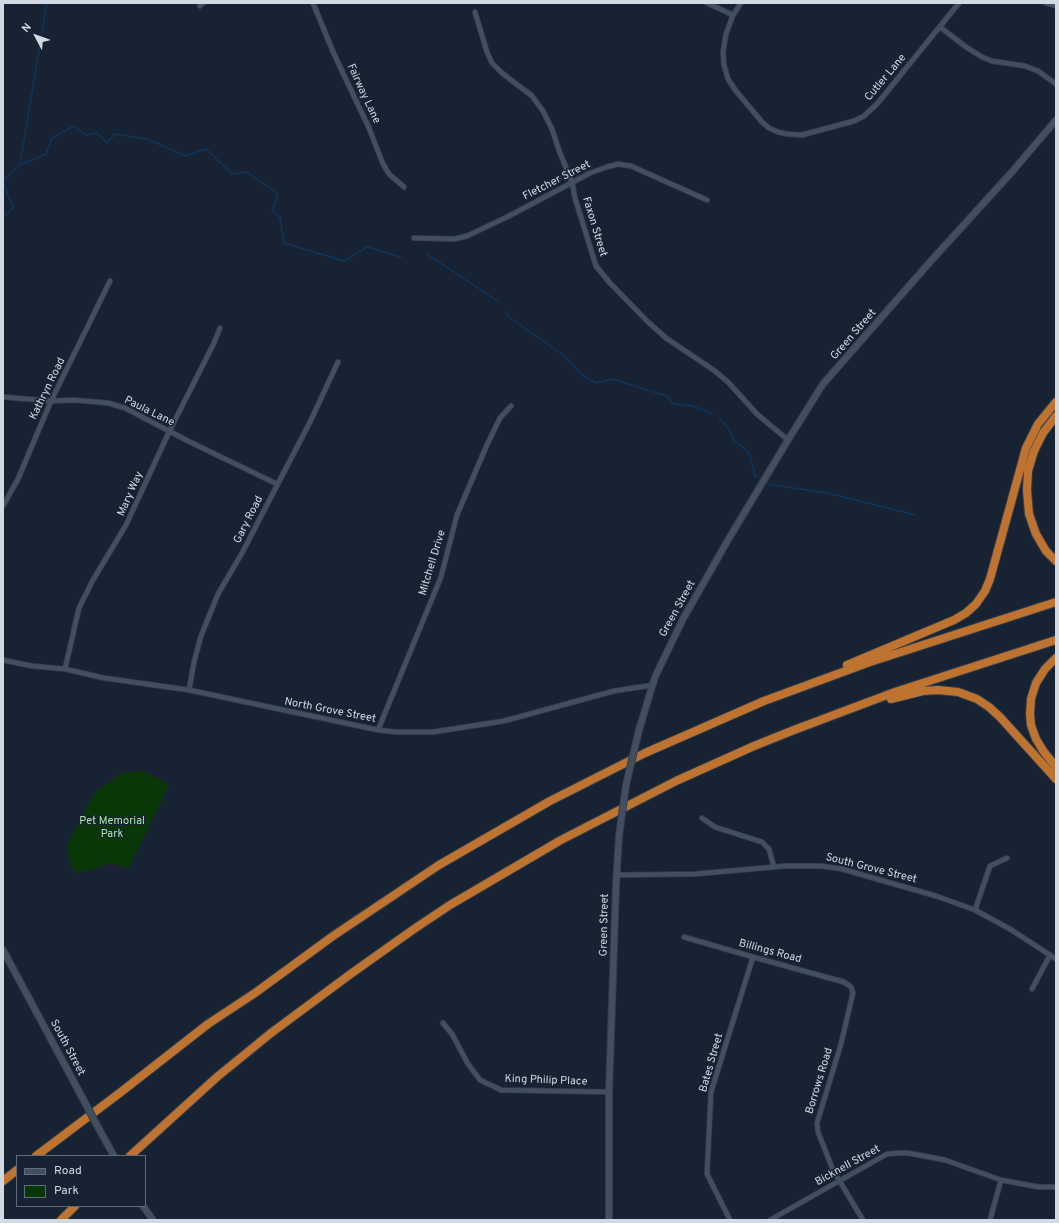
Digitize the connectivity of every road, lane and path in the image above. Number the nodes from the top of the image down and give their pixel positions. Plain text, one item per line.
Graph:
1 (313, 3) edge
2 (707, 3) edge
3 (741, 3) edge
4 (959, 3) edge
5 (1046, 3) edge
6 (1056, 6) edge
7 (475, 12) dead end
8 (733, 15) junction
9 (940, 27) junction
10 (1056, 84) edge
11 (1056, 120) edge
12 (572, 182) junction
13 (404, 186) dead end
14 (707, 200) dead end
15 (414, 238) dead end
16 (110, 281) dead end
17 (220, 328) dead end
18 (338, 362) dead end
19 (3, 397) edge
20 (51, 401) junction
21 (1056, 402) edge
22 (511, 406) dead end
23 (1056, 416) edge
24 (169, 432) junction
25 (788, 440) junction
26 (277, 484) junction
27 (3, 506) edge
28 (1056, 561) edge
29 (1056, 602) edge
30 (1056, 640) edge
31 (1056, 658) edge
32 (3, 660) edge
33 (65, 669) junction
34 (653, 685) junction
35 (189, 690) junction
36 (784, 693) junction
37 (834, 714) junction
38 (378, 730) junction
39 (1056, 767) edge
40 (1056, 779) edge
41 (702, 818) dead end
42 (1007, 858) dead end
43 (774, 867) junction
44 (616, 875) junction
45 (975, 910) junction
46 (684, 937) dead end
47 (3, 950) edge
48 (1050, 955) junction
49 (753, 957) junction
50 (1056, 959) edge
51 (851, 987) joint
52 (1032, 989) dead end
53 (443, 1023) dead end
54 (609, 1092) junction
55 (37, 1155) edge
56 (113, 1155) edge
57 (131, 1155) edge
58 (16, 1171) edge
59 (1001, 1180) junction
60 (3, 1181) edge
61 (840, 1181) junction
62 (1056, 1187) edge
63 (74, 1207) edge
64 (144, 1207) edge
65 (61, 1220) edge
66 (153, 1220) edge
67 (609, 1220) edge
68 (730, 1220) edge
69 (770, 1220) edge
70 (863, 1220) edge
71 (990, 1220) edge

1 - 13 street, Fairway Lane
2 - 8 street
3 - 8 street, Cutler Lane
4 - 9 street, Cutler Lane
5 - 6 street
7 - 12 street, Faxon Street
8 - 9 street, Cutler Lane
9 - 10 street
11 - 25 main road, Green Street
12 - 14 street, Fletcher Street
12 - 15 street, Fletcher Street
12 - 25 street, Faxon Street
16 - 20 street, Kathryn Road
17 - 24 street, Mary Way
18 - 26 street, Gary Road
19 - 20 street, Paula Lane
20 - 24 street, Paula Lane
20 - 27 street, Kathryn Road
21 - 36 highway
22 - 38 street, Mitchell Drive
23 - 28 highway
24 - 26 street, Paula Lane
24 - 33 street, Mary Way
25 - 34 main road, Green Street
26 - 35 street, Gary Road
29 - 36 highway
30 - 37 highway
31 - 39 highway
32 - 33 street, North Grove Street
33 - 35 street, North Grove Street
34 - 38 street, North Grove Street
34 - 44 main road, Green Street, bridge
35 - 38 street, North Grove Street
36 - 55 highway
37 - 40 highway
37 - 57 highway
41 - 43 street
42 - 45 street
43 - 44 street, South Grove Street
43 - 45 street, South Grove Street
44 - 54 main road, Green Street
45 - 48 street, South Grove Street
46 - 49 street, Billings Road
47 - 56 main road, South Street, bridge
48 - 50 street, South Grove Street
48 - 52 street
49 - 51 street, Billings Road
49 - 68 street, Bates Street
51 - 61 street, Borrows Road
53 - 54 street, King Philip Place
54 - 67 main road, Green Street
58 - 60 highway
59 - 61 street, Bicknell Street
59 - 62 street, Bicknell Street
59 - 71 street
61 - 69 street, Bicknell Street
61 - 70 street, Borrows Road
63 - 65 highway
64 - 66 main road

